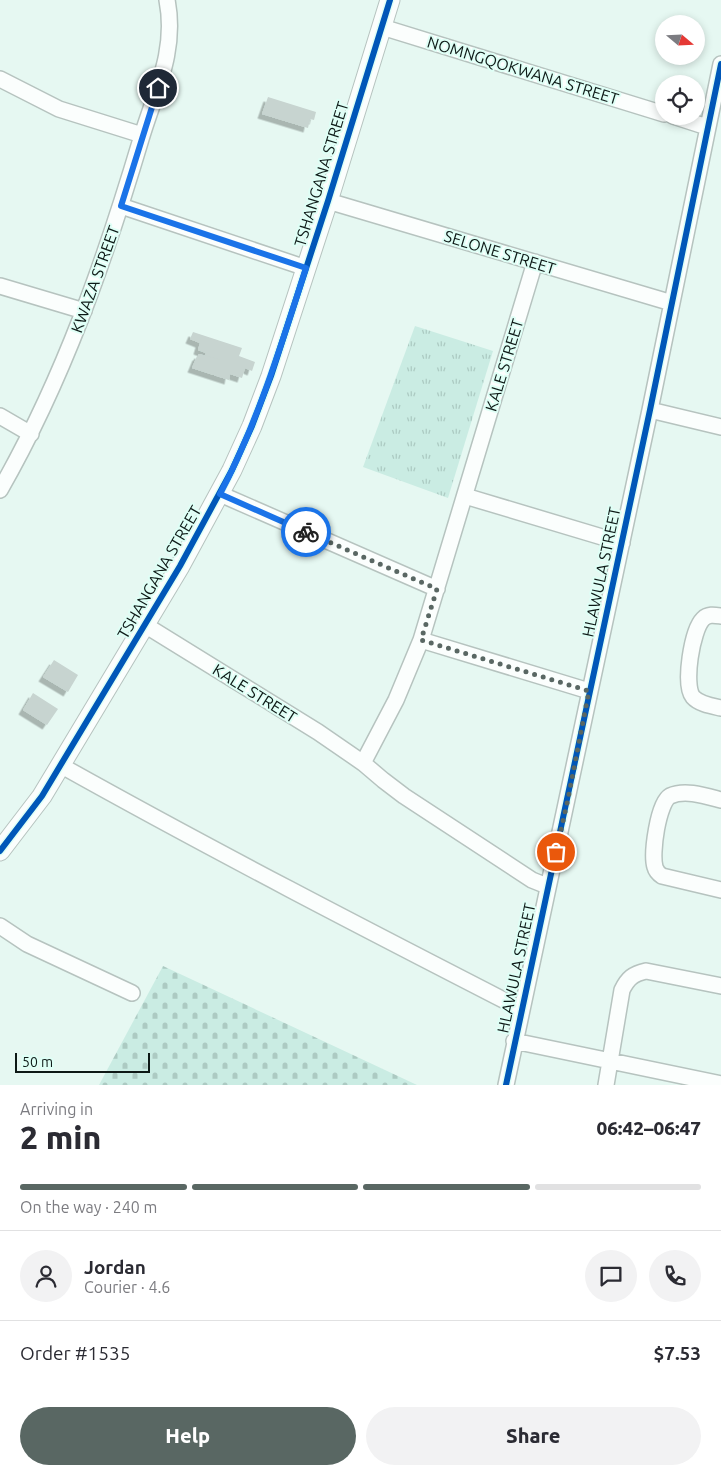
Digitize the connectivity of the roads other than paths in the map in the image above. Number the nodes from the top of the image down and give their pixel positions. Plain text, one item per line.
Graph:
1 (167, 0) edge
2 (390, 0) edge
3 (382, 27) junction
4 (721, 64) edge
5 (0, 79) edge
6 (655, 111) edge
7 (701, 125) edge
8 (707, 127) junction
9 (142, 135) junction
10 (328, 201) junction
11 (121, 206) junction
12 (535, 262) junction
13 (306, 268) junction
14 (0, 286) edge
15 (672, 303) junction
16 (84, 311) junction
17 (650, 410) junction
18 (0, 416) edge
19 (721, 427) edge
20 (31, 434) junction
21 (0, 490) edge
22 (220, 494) junction
23 (465, 496) junction
24 (622, 543) junction
25 (437, 589) junction
26 (721, 616) edge
27 (145, 625) junction
28 (421, 640) junction
29 (589, 691) junction
30 (721, 708) edge
31 (363, 763) junction
32 (60, 765) junction
33 (721, 800) edge
34 (0, 851) edge
35 (547, 886) junction
36 (721, 890) edge
37 (0, 926) edge
38 (721, 986) edge
39 (132, 993) dead end
40 (521, 1010) junction
41 (514, 1041) junction
42 (610, 1060) junction
43 (721, 1084) edge
44 (506, 1085) edge
45 (606, 1085) edge

1 - 9 street, KWAZA STREET
2 - 3 street, TSHANGANA STREET
3 - 6 street, NOMNGQOKWANA STREET
3 - 10 street, TSHANGANA STREET
4 - 8 street, HLAWULA STREET
5 - 9 street
7 - 8 street
8 - 15 street, HLAWULA STREET
9 - 11 street, KWAZA STREET
10 - 12 street, SELONE STREET
10 - 13 street, TSHANGANA STREET
11 - 13 street
11 - 16 street, KWAZA STREET
12 - 15 street, SELONE STREET
12 - 23 street, KALE STREET
13 - 22 street, TSHANGANA STREET
14 - 16 street
15 - 17 street, HLAWULA STREET
16 - 20 street, KWAZA STREET
17 - 19 street
17 - 24 street, HLAWULA STREET
18 - 20 street
20 - 21 street, KWAZA STREET
22 - 25 street
22 - 27 street, TSHANGANA STREET
23 - 24 street
23 - 25 street, KALE STREET
24 - 29 street, HLAWULA STREET
25 - 28 street, KALE STREET
26 - 30 street
27 - 31 street, KALE STREET
27 - 32 street, TSHANGANA STREET
28 - 29 street
28 - 31 street, KALE STREET
29 - 35 street, HLAWULA STREET
31 - 35 street, KALE STREET
32 - 34 street, TSHANGANA STREET
32 - 40 street
33 - 36 street
35 - 40 street, HLAWULA STREET
37 - 39 street
38 - 42 street
40 - 41 street, HLAWULA STREET
41 - 42 street
41 - 44 street, HLAWULA STREET
42 - 43 street
42 - 45 street

